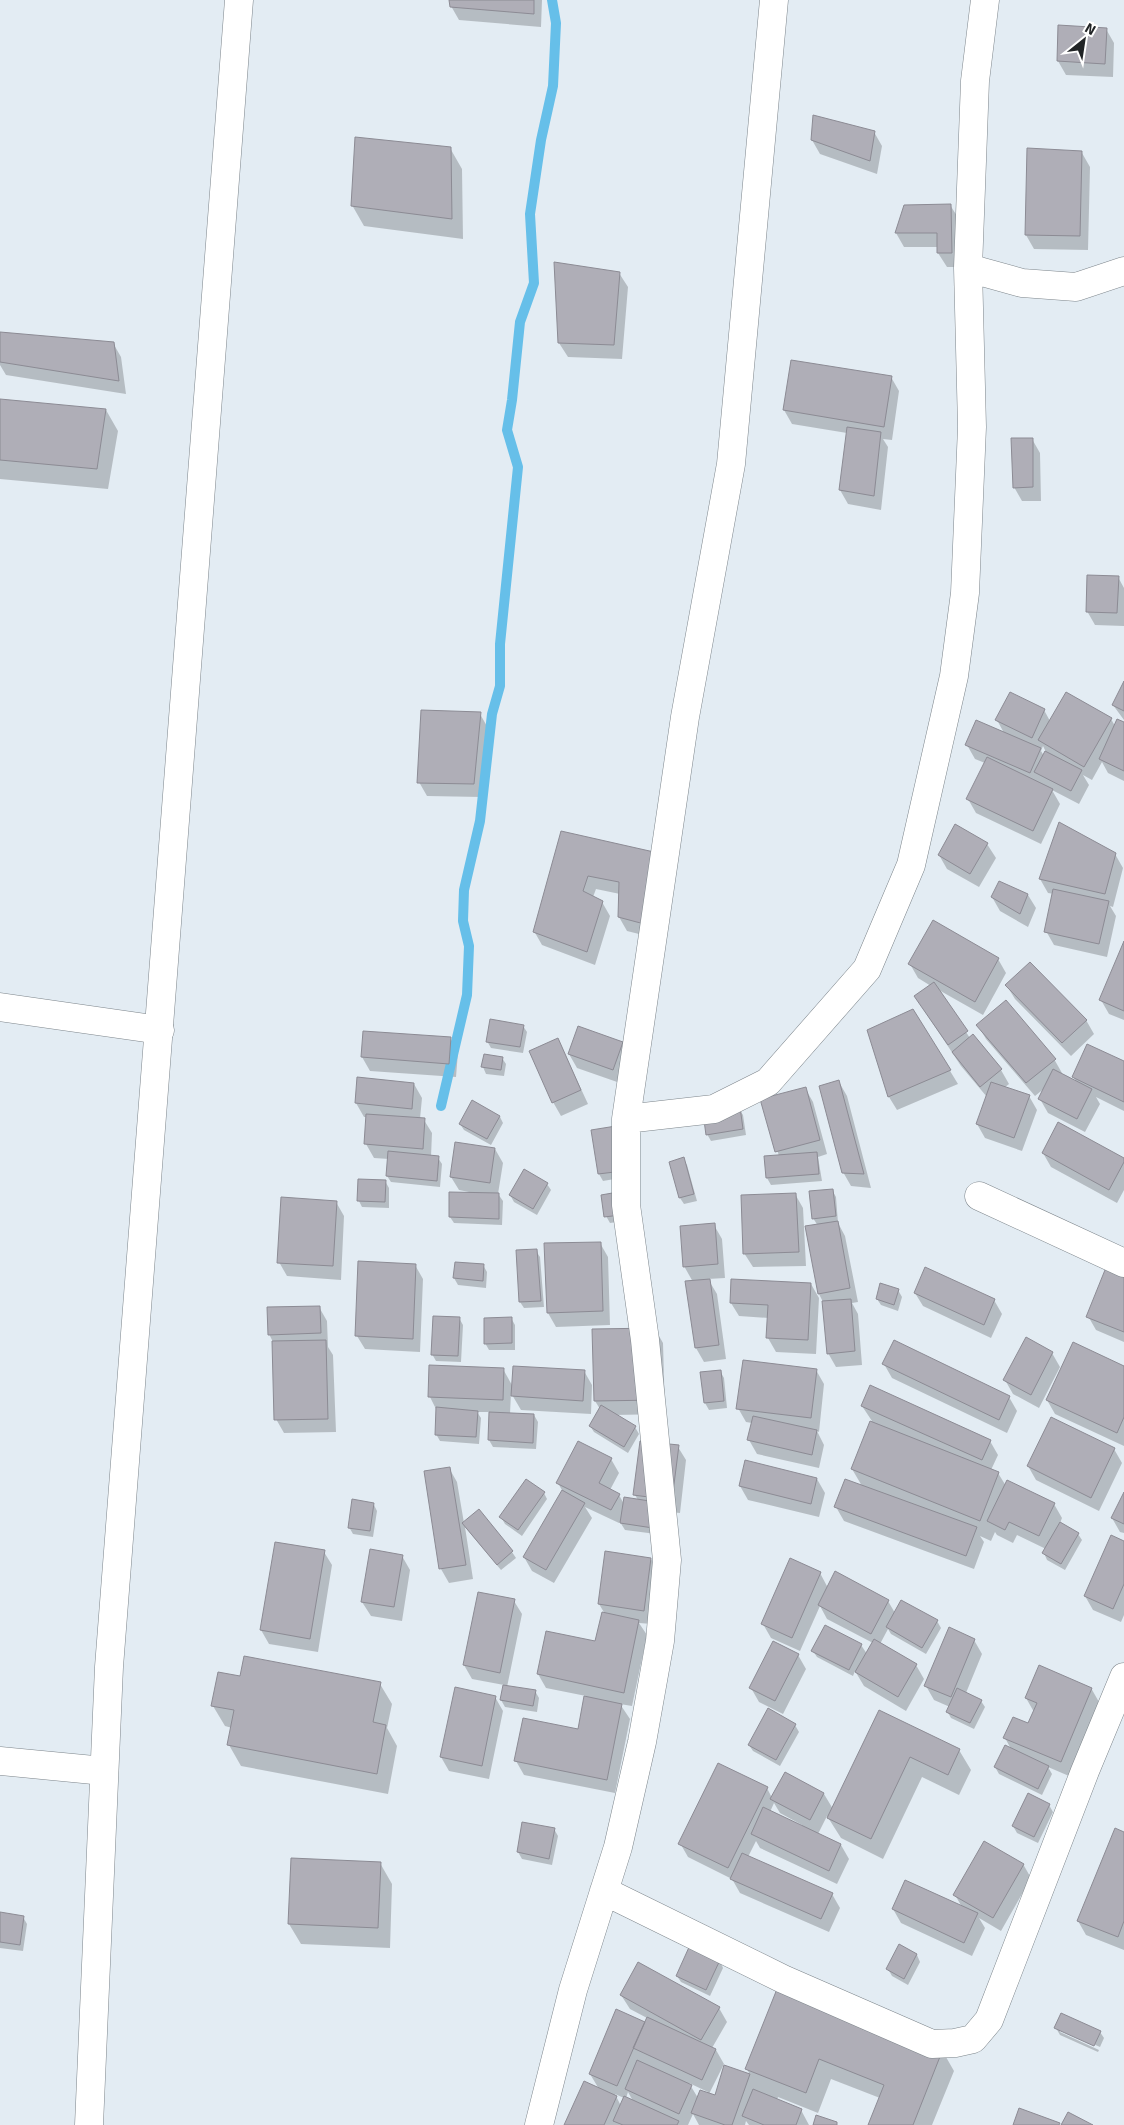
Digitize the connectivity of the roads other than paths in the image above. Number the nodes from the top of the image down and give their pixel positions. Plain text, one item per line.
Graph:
1 (239, 0) edge
2 (774, 0) edge
3 (985, 0) edge
4 (968, 268) junction
5 (1124, 271) edge
6 (0, 1007) edge
7 (160, 1030) junction
8 (626, 1119) junction
9 (979, 1196) dead end
10 (1124, 1263) edge
11 (1124, 1677) edge
12 (0, 1761) edge
13 (104, 1771) junction
14 (604, 1891) junction
15 (89, 2125) edge
16 (539, 2125) edge

1 - 7 street
2 - 8 street
3 - 4 street
4 - 5 street
4 - 8 street
6 - 7 street
7 - 13 street
8 - 14 street
9 - 10 street
11 - 14 street
12 - 13 street
13 - 15 street
14 - 16 street

